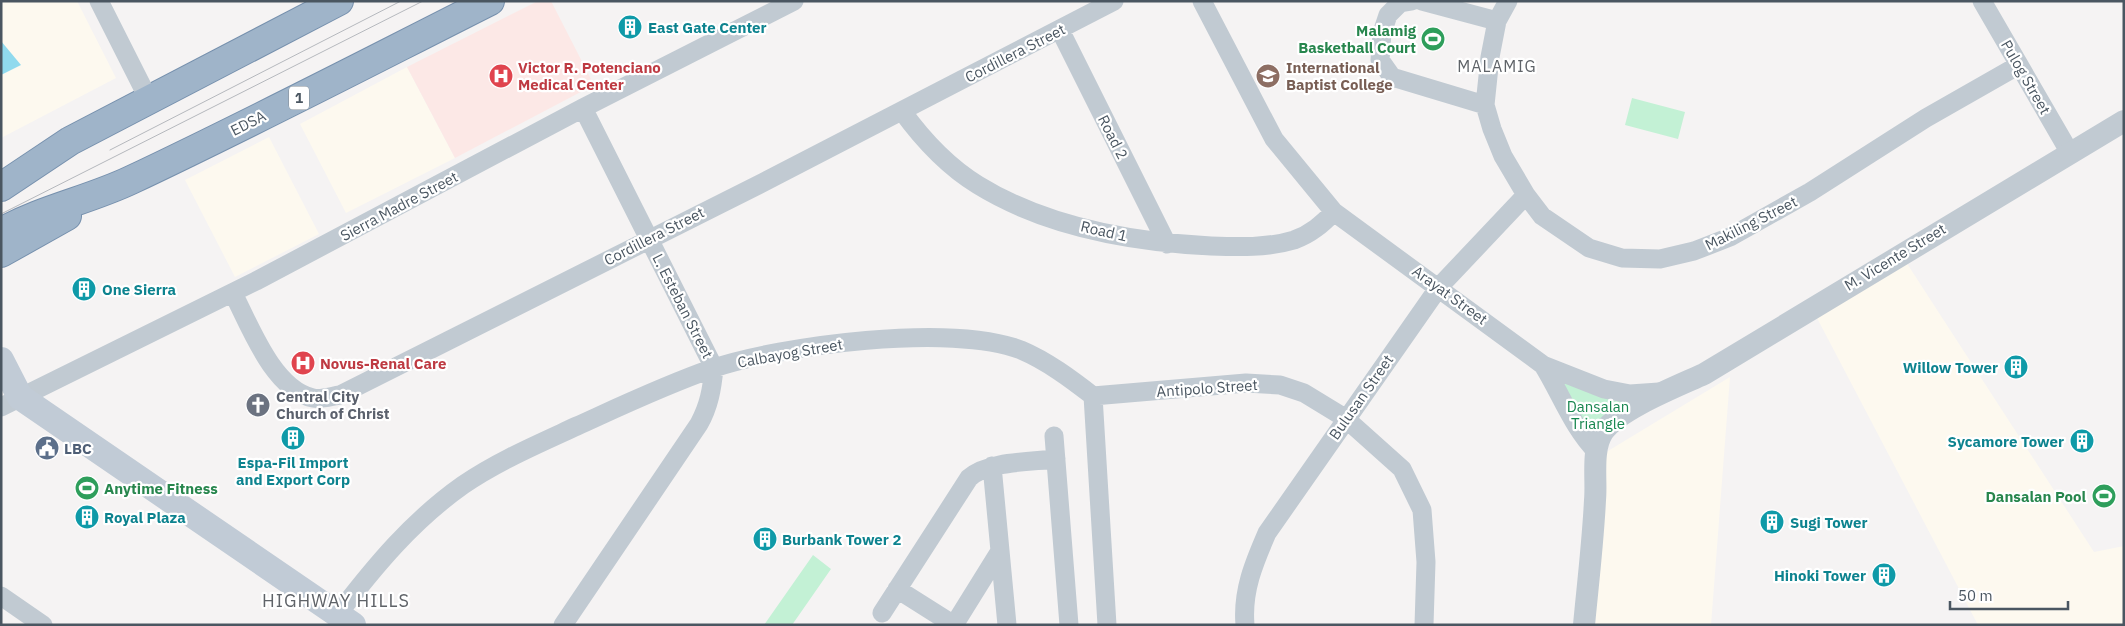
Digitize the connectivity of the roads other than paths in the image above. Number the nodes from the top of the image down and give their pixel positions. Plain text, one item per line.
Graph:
1 (99, 1) edge
2 (339, 1) edge
3 (490, 1) edge
4 (794, 1) edge
5 (1114, 1) edge
6 (1202, 1) edge
7 (1412, 1) edge
8 (1422, 1) edge
9 (1508, 1) edge
10 (1982, 1) edge
11 (1497, 21) junction
12 (1060, 30) junction
13 (2019, 65) junction
14 (149, 100) junction
15 (1485, 105) junction
16 (583, 108) junction
17 (902, 111) junction
18 (2124, 121) edge
19 (70, 141) junction
20 (2070, 153) junction
21 (1, 167) edge
22 (1, 187) edge
23 (107, 192) junction
24 (1526, 195) junction
25 (1334, 212) junction
26 (1, 232) edge
27 (649, 238) junction
28 (1167, 244) junction
29 (1, 253) edge
30 (1439, 287) junction
31 (233, 293) junction
32 (1, 360) edge
33 (1544, 365) junction
34 (714, 368) junction
35 (1665, 391) junction
36 (1093, 396) junction
37 (11, 402) edge
38 (1345, 418) junction
39 (1054, 436) dead end
40 (1597, 452) junction
41 (1056, 459) junction
42 (992, 466) junction
43 (1000, 551) junction
44 (897, 589) junction
45 (5, 606) edge
46 (882, 612) dead end
47 (340, 621) edge
48 (43, 625) edge
49 (563, 625) edge
50 (954, 625) edge
51 (1007, 625) edge
52 (1069, 625) edge
53 (1107, 625) edge
54 (1245, 625) edge
55 (1424, 625) edge
56 (1584, 625) edge

1 - 14 street
2 - 14 highway
3 - 23 highway, EDSA / 1
4 - 16 street, Sierra Madre Street
5 - 12 street, Cordillera Street
6 - 25 street, Arayat Street
7 - 15 street
8 - 11 street
9 - 11 street, Makiling Street
10 - 13 street, Pulog Street
11 - 15 street, Makiling Street
12 - 17 street, Cordillera Street
12 - 28 street, Road 2
13 - 20 street, Pulog Street
13 - 24 street, Makiling Street
14 - 19 highway
15 - 24 street, Makiling Street
16 - 27 street, L. Esteban Street
16 - 31 street, Sierra Madre Street
17 - 27 street, Cordillera Street
17 - 28 street, Road 1
18 - 20 street, M. Vicente Street
19 - 21 highway
19 - 22 highway
20 - 35 street, M. Vicente Street
23 - 26 highway, EDSA / 1
23 - 29 highway, 1
24 - 30 street, Bulusan Street
25 - 28 street, Road 1
25 - 30 street, Arayat Street
27 - 31 street, Cordillera Street
27 - 34 street, L. Esteban Street
30 - 33 street, Arayat Street
30 - 38 street, Bulusan Street
31 - 37 street, Sierra Madre Street
32 - 37 main road
33 - 35 street, M. Vicente Street
33 - 40 street, Arayat Street
34 - 36 street, Calbayog Street
34 - 47 street, Calbayog Street
34 - 49 street, L. Esteban Street
35 - 40 street, M. Vicente Street
36 - 38 street, Antipolo Street
36 - 53 street
37 - 47 main road
38 - 54 street, Bulusan Street
38 - 55 street, Antipolo Street
39 - 41 street
40 - 56 street
41 - 42 street
41 - 52 street
42 - 43 street
42 - 44 street
43 - 50 street
43 - 51 street
44 - 46 street
44 - 50 street
45 - 48 street

